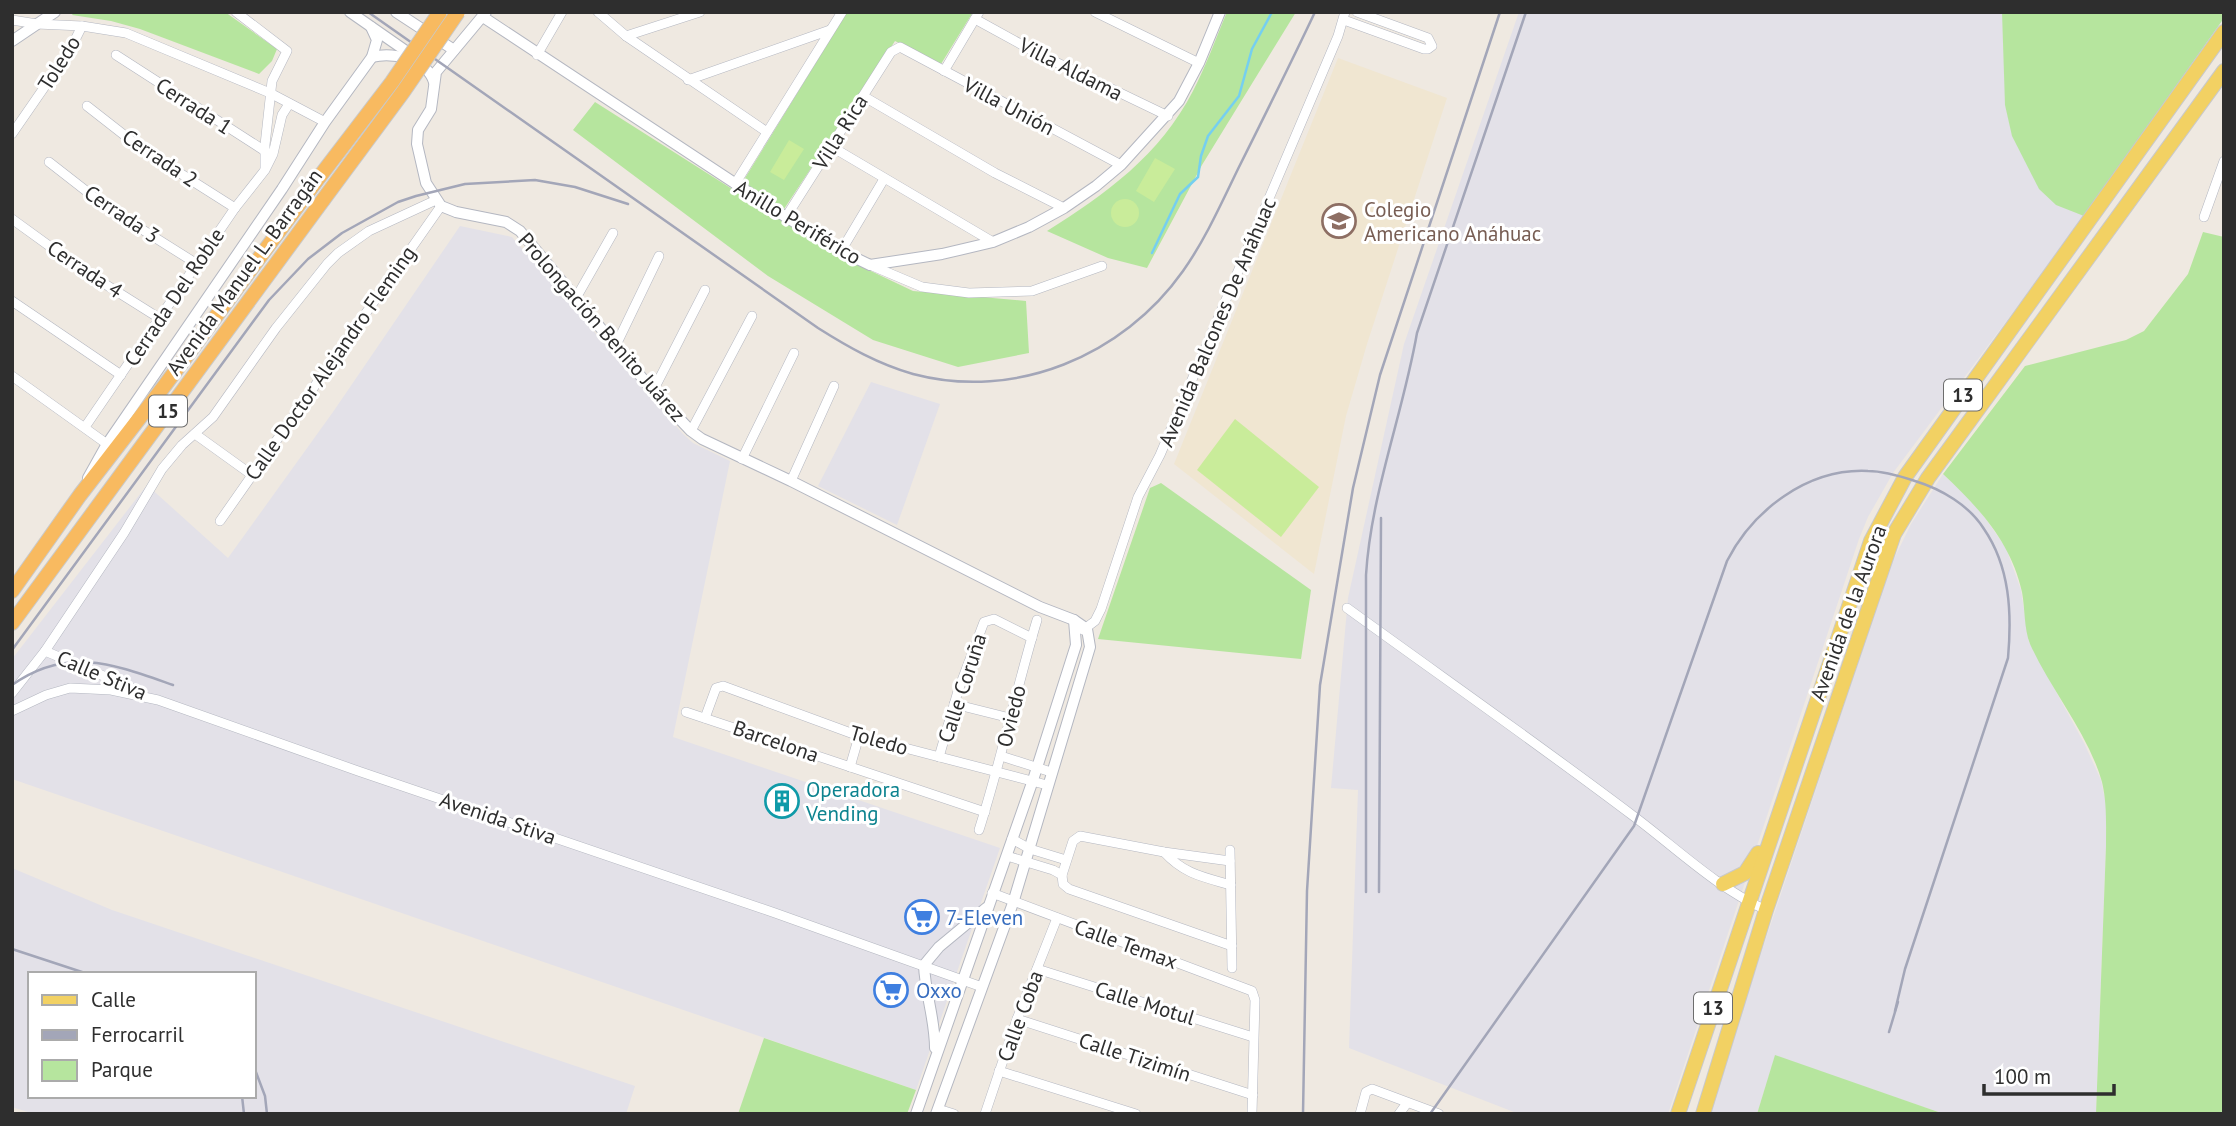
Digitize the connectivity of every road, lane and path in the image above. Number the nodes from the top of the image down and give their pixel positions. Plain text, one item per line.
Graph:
1 (55, 12) edge
2 (236, 12) edge
3 (350, 12) edge
4 (438, 12) edge
5 (458, 12) edge
6 (562, 12) edge
7 (598, 12) edge
8 (700, 12) edge
9 (842, 12) edge
10 (1095, 12) edge
11 (1220, 12) edge
12 (1361, 13) edge
13 (402, 14) edge
14 (977, 16) edge
15 (1345, 16) edge
16 (482, 18) edge
17 (12, 20) edge
18 (37, 24) junction
19 (1395, 25) junction
20 (82, 26) junction
21 (1361, 26) junction
22 (371, 27) junction
23 (830, 30) junction
24 (2224, 32) edge
25 (626, 36) junction
26 (1390, 36) junction
27 (12, 41) edge
28 (897, 47) joint
29 (454, 50) junction
30 (116, 55) dead end
31 (537, 55) junction
32 (372, 57) junction
33 (1199, 63) junction
34 (944, 71) junction
35 (2224, 71) edge
36 (435, 77) junction
37 (688, 80) junction
38 (270, 93) junction
39 (863, 96) junction
40 (289, 104) junction
41 (87, 106) dead end
42 (1168, 116) junction
43 (325, 122) junction
44 (767, 132) junction
45 (12, 134) edge
46 (832, 147) junction
47 (269, 153) junction
48 (2224, 161) edge
49 (49, 162) dead end
50 (1121, 165) junction
51 (884, 180) junction
52 (735, 184) junction
53 (438, 203) junction
54 (234, 208) junction
55 (1064, 208) junction
56 (786, 217) junction
57 (2204, 217) dead end
58 (12, 219) edge
59 (613, 233) dead end
60 (993, 242) junction
61 (841, 251) junction
62 (659, 256) dead end
63 (197, 264) junction
64 (870, 265) junction
65 (1102, 266) dead end
66 (705, 290) dead end
67 (576, 298) junction
68 (12, 301) edge
69 (752, 316) dead end
70 (159, 318) junction
71 (616, 345) junction
72 (794, 353) dead end
73 (121, 375) junction
74 (12, 376) edge
75 (835, 386) dead end
76 (653, 391) junction
77 (85, 427) junction
78 (691, 431) junction
79 (195, 434) junction
80 (107, 444) junction
81 (743, 459) junction
82 (252, 475) junction
83 (791, 481) junction
84 (80, 495) junction
85 (220, 522) dead end
86 (12, 591) edge
87 (1348, 608) dead end
88 (1037, 620) dead end
89 (1074, 620) junction
90 (12, 623) edge
91 (1087, 629) junction
92 (1075, 633) junction
93 (1032, 638) junction
94 (45, 651) junction
95 (12, 694) edge
96 (158, 700) junction
97 (954, 704) junction
98 (12, 711) edge
99 (686, 712) dead end
100 (705, 718) junction
101 (1010, 718) junction
102 (859, 736) junction
103 (1001, 756) junction
104 (939, 757) junction
105 (1038, 765) junction
106 (850, 766) junction
107 (1052, 769) junction
108 (998, 771) junction
109 (1032, 783) junction
110 (1046, 788) junction
111 (985, 812) junction
112 (1774, 824) junction
113 (979, 830) dead end
114 (1012, 839) junction
115 (1030, 849) junction
116 (1230, 850) dead end
117 (1164, 852) junction
118 (1007, 856) junction
119 (1066, 860) junction
120 (1230, 861) junction
121 (1026, 862) junction
122 (1062, 875) junction
123 (1723, 884) junction
124 (1231, 885) junction
125 (992, 893) junction
126 (1013, 902) junction
127 (1748, 902) junction
128 (987, 907) junction
129 (1766, 910) junction
130 (1057, 918) junction
131 (1232, 946) junction
132 (924, 965) junction
133 (1232, 968) dead end
134 (1037, 969) junction
135 (963, 979) junction
136 (982, 987) junction
137 (1017, 1019) junction
138 (1253, 1037) junction
139 (935, 1058) junction
140 (999, 1071) junction
141 (929, 1074) junction
142 (1253, 1095) junction
143 (1407, 1103) junction
144 (937, 1111) edge
145 (916, 1114) edge
146 (954, 1114) edge
147 (985, 1114) edge
148 (1136, 1114) edge
149 (1252, 1114) edge
150 (1360, 1114) edge
151 (1399, 1114) edge
152 (1439, 1114) edge
153 (1678, 1114) edge
154 (1703, 1114) edge

1 - 18 street
2 - 38 street, Cerrada Del Roble
3 - 22 street
4 - 16 street
4 - 84 highway, Avenida Manuel L. Barragán / 15, bridge
5 - 90 highway, Avenida Manuel L. Barragán / 15, bridge
6 - 31 street
7 - 25 street
8 - 25 street
9 - 23 street
10 - 33 street
11 - 33 street, Anillo Periférico
12 - 19 street
12 - 21 street
13 - 29 street
14 - 34 street
14 - 42 street, Villa Aldama
15 - 21 street
15 - 91 street, Avenida Balcones De Anáhuac
16 - 29 street
16 - 31 street, Anillo Periférico
17 - 18 street
18 - 20 street
18 - 27 street
19 - 26 street
19 - 26 street
20 - 38 street
20 - 45 street, Toledo
21 - 26 street
22 - 32 street
22 - 36 street
23 - 37 street
23 - 44 street
24 - 112 main road, Avenida de la Aurora / 13
25 - 37 street
28 - 34 street, Villa Unión
28 - 39 street, Villa Rica
29 - 36 street
30 - 47 street, Cerrada 1
31 - 52 street, Anillo Periférico
32 - 36 street
32 - 43 street
33 - 42 street, Anillo Periférico
34 - 50 street, Villa Unión
35 - 129 main road, Avenida de la Aurora / 13
36 - 53 street
37 - 44 street
38 - 40 street
38 - 47 street, Cerrada Del Roble
39 - 46 street, Villa Rica
39 - 55 street
40 - 43 street
40 - 47 street, Cerrada Del Roble
41 - 54 street, Cerrada 2
42 - 50 street, Anillo Periférico
43 - 80 street
44 - 52 street
46 - 51 street
46 - 56 street, Villa Rica
47 - 54 street, Cerrada Del Roble
48 - 57 street
49 - 63 street, Cerrada 3
50 - 55 street, Anillo Periférico
51 - 60 street
51 - 61 street
52 - 56 street, Anillo Periférico
53 - 67 street, Prolongación Benito Juárez
53 - 79 street
53 - 82 street, Calle Doctor Alejandro Fleming
54 - 63 street, Cerrada Del Roble
55 - 60 street, Anillo Periférico
56 - 61 street, Anillo Periférico
58 - 70 street, Cerrada 4
59 - 67 street
60 - 64 street, Anillo Periférico
61 - 64 street, Anillo Periférico
62 - 71 street
63 - 70 street, Cerrada Del Roble
64 - 65 street
66 - 76 street
67 - 71 street, Prolongación Benito Juárez
68 - 73 street
69 - 78 street
70 - 73 street, Cerrada Del Roble
71 - 76 street, Prolongación Benito Juárez
72 - 81 street
73 - 77 street, Cerrada Del Roble
74 - 77 street
75 - 83 street
76 - 78 street, Prolongación Benito Juárez
77 - 80 street
78 - 81 street, Prolongación Benito Juárez
79 - 82 street
79 - 94 street
80 - 84 street
81 - 83 street, Prolongación Benito Juárez
82 - 85 street, Calle Doctor Alejandro Fleming
83 - 89 street, Prolongación Benito Juárez
84 - 86 highway, Avenida Manuel L. Barragán / 15
87 - 123 street
88 - 93 street, Oviedo
89 - 91 street, Prolongación Benito Juárez
89 - 92 street
91 - 92 street
91 - 107 street, Avenida Balcones De Anáhuac
92 - 105 street
93 - 97 street, Calle Coruña
93 - 101 street, Oviedo
94 - 95 street
94 - 96 street, Calle Stiva
96 - 98 street, Avenida Stiva
96 - 132 street, Avenida Stiva
97 - 101 street
97 - 104 street, Calle Coruña
99 - 100 street, Barcelona
100 - 102 street, Toledo
100 - 106 street, Barcelona
101 - 103 street, Oviedo
102 - 104 street, Toledo
102 - 106 street
103 - 105 street
103 - 108 street, Oviedo
104 - 108 street, Toledo
105 - 107 street
105 - 109 street
106 - 111 street, Barcelona
107 - 110 street, Avenida Balcones De Anáhuac
108 - 109 street, Toledo
108 - 111 street, Oviedo
109 - 110 street
109 - 114 street
110 - 115 street, Avenida Balcones De Anáhuac
111 - 113 street, Oviedo
112 - 123 main road
112 - 127 main road, Avenida de la Aurora / 13
114 - 115 street
114 - 118 street
115 - 119 street
115 - 121 street, Avenida Balcones De Anáhuac
116 - 120 street
117 - 119 street
117 - 120 street
117 - 124 street
118 - 121 street
118 - 125 street
119 - 122 street
120 - 124 street
121 - 122 street
121 - 126 street, Avenida Balcones De Anáhuac
122 - 131 street
123 - 127 street
124 - 131 street
125 - 126 street, Calle Temax
125 - 128 street
126 - 130 street, Calle Temax
126 - 136 street, Avenida Balcones De Anáhuac
127 - 129 street
127 - 153 main road, Avenida de la Aurora / 13
128 - 132 street
128 - 135 street
129 - 154 main road, Avenida de la Aurora / 13
130 - 134 street, Calle Coba
130 - 138 street, Calle Temax
131 - 133 street
132 - 135 street, Avenida Stiva
132 - 139 street
134 - 137 street, Calle Coba
134 - 138 street, Calle Motul
135 - 136 street, Avenida Stiva
135 - 139 street
136 - 144 street, Avenida Balcones De Anáhuac
137 - 140 street, Calle Coba
137 - 142 street, Calle Tizimín
138 - 142 street
139 - 141 street
140 - 147 street, Calle Coba
140 - 148 street
141 - 144 street
141 - 145 street
142 - 149 street
143 - 150 street
143 - 151 street
143 - 152 street
144 - 146 street

